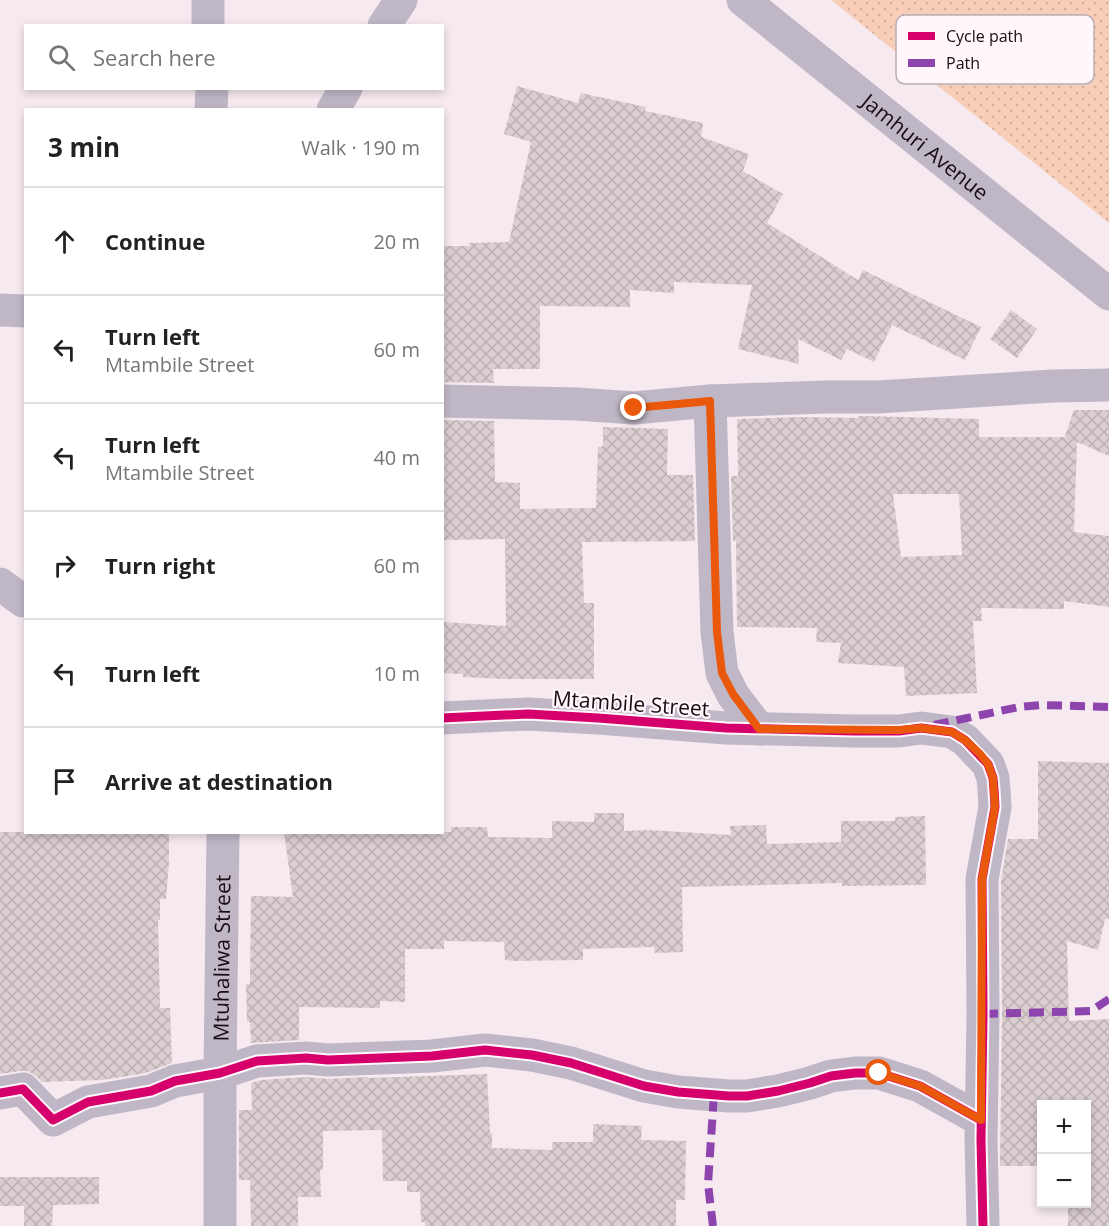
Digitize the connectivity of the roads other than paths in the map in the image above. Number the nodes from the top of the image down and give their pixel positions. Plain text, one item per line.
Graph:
1 (208, 0) edge
2 (400, 0) edge
3 (743, 0) edge
4 (208, 24) edge
5 (385, 24) edge
6 (212, 90) edge
7 (345, 90) edge
8 (211, 108) edge
9 (334, 108) edge
10 (1109, 294) edge
11 (0, 310) edge
12 (24, 311) edge
13 (1109, 385) edge
14 (444, 401) edge
15 (710, 401) junction
16 (444, 718) edge
17 (759, 729) junction
18 (223, 834) edge
19 (220, 1073) junction
20 (0, 1093) edge
21 (981, 1120) junction
22 (220, 1226) edge
23 (984, 1226) edge

1 - 4 street
2 - 5 street
3 - 10 street, Jamhuri Avenue
6 - 8 street
7 - 9 street
11 - 12 street
13 - 15 street
14 - 15 street
15 - 17 street
16 - 17 street, Mtambile Street
17 - 21 street, Mtambile Street
18 - 19 street, Mtuhaliwa Street
19 - 20 street
19 - 21 street
19 - 22 street, Mtuhaliwa Street
21 - 23 street, Mtambile Street

